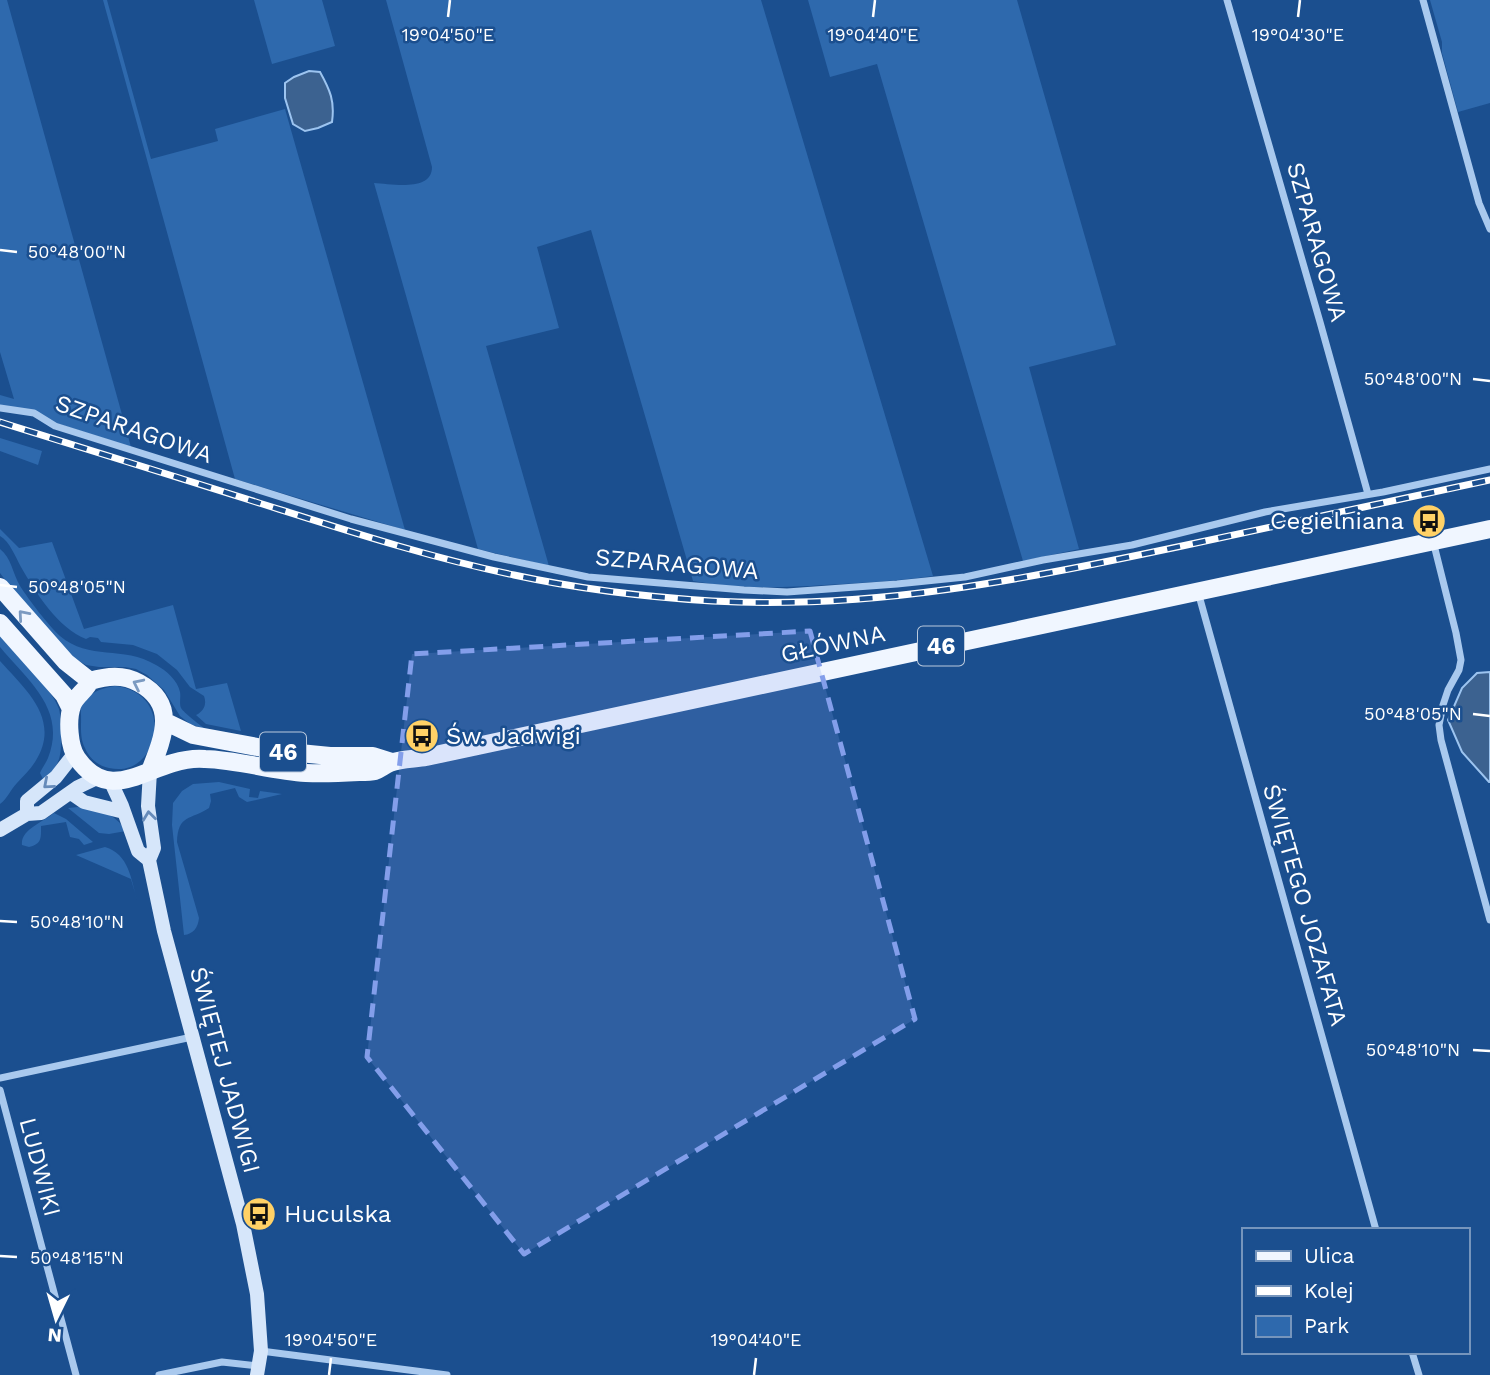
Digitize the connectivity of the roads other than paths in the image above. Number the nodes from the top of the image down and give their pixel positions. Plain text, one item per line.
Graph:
1 (1227, 0) edge
2 (1423, 0) edge
3 (1490, 229) edge
4 (0, 408) edge
5 (1490, 468) edge
6 (1368, 494) junction
7 (1490, 529) edge
8 (1433, 541) junction
9 (0, 587) edge
10 (1198, 591) junction
11 (0, 623) edge
12 (90, 681) junction
13 (71, 709) junction
14 (164, 722) junction
15 (74, 754) junction
16 (391, 762) junction
17 (150, 771) junction
18 (105, 779) junction
19 (71, 793) junction
20 (124, 812) junction
21 (27, 814) junction
22 (0, 830) edge
23 (149, 860) junction
24 (1490, 920) edge
25 (193, 1037) junction
26 (0, 1078) edge
27 (0, 1090) edge
28 (1375, 1228) edge
29 (1413, 1354) edge
30 (259, 1364) edge
31 (76, 1375) edge
32 (159, 1375) edge
33 (447, 1375) edge
34 (1419, 1375) edge

1 - 6 street, SZPARAGOWA
2 - 3 street
4 - 6 street, SZPARAGOWA
5 - 6 street, SZPARAGOWA
7 - 8 main road, GŁÓWNA / 46
8 - 10 main road, GŁÓWNA / 46
8 - 24 street
12 -> 9 main road
10 - 16 main road, GŁÓWNA / 46
10 - 28 street, ŚWIĘTEGO JOZAFATA
11 - 13 main road
12 - 13 main road
14 -> 12 main road
13 - 15 main road
14 - 16 main road, GŁÓWNA / 46
14 - 17 main road
15 - 18 main road
15 -> 21 main road
16 - 17 main road, GŁÓWNA / 46
17 - 18 main road, 46
23 -> 17 main road, ŚWIĘTEJ JADWIGI
18 - 19 main road
18 - 20 main road, ŚWIĘTEJ JADWIGI
19 - 20 main road
19 - 21 main road
20 - 23 main road, ŚWIĘTEJ JADWIGI
21 - 22 main road
23 - 25 main road, ŚWIĘTEJ JADWIGI
25 - 26 street
25 - 30 main road, ŚWIĘTEJ JADWIGI
27 - 31 street, LUDWIKI
29 - 34 street
30 - 32 street
30 - 33 street

